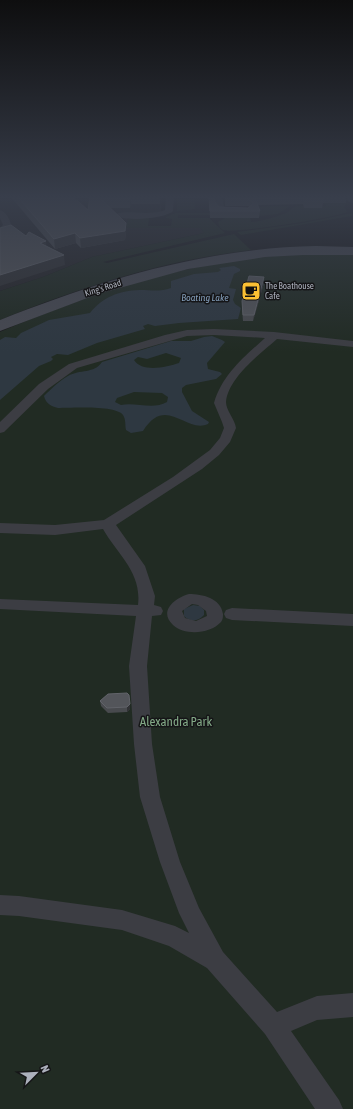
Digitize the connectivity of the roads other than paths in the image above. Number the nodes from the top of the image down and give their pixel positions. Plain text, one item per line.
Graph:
1 (353, 251) edge
2 (0, 326) edge
3 (274, 335) junction
4 (353, 344) edge
5 (0, 429) edge
6 (108, 524) junction
7 (0, 528) edge
8 (0, 604) edge
9 (159, 611) junction
10 (225, 614) junction
11 (353, 620) edge
12 (0, 905) edge
13 (215, 960) junction
14 (353, 1005) edge
15 (273, 1026) junction
16 (330, 1109) edge

1 - 2 street, King's Road
3 - 4 street
3 - 5 street
3 - 6 street
6 - 7 street
6 - 9 street
8 - 9 street
9 - 10 street
9 - 10 street
9 - 13 street
10 - 11 street
12 - 13 street
13 - 15 street
14 - 15 street
15 - 16 street

